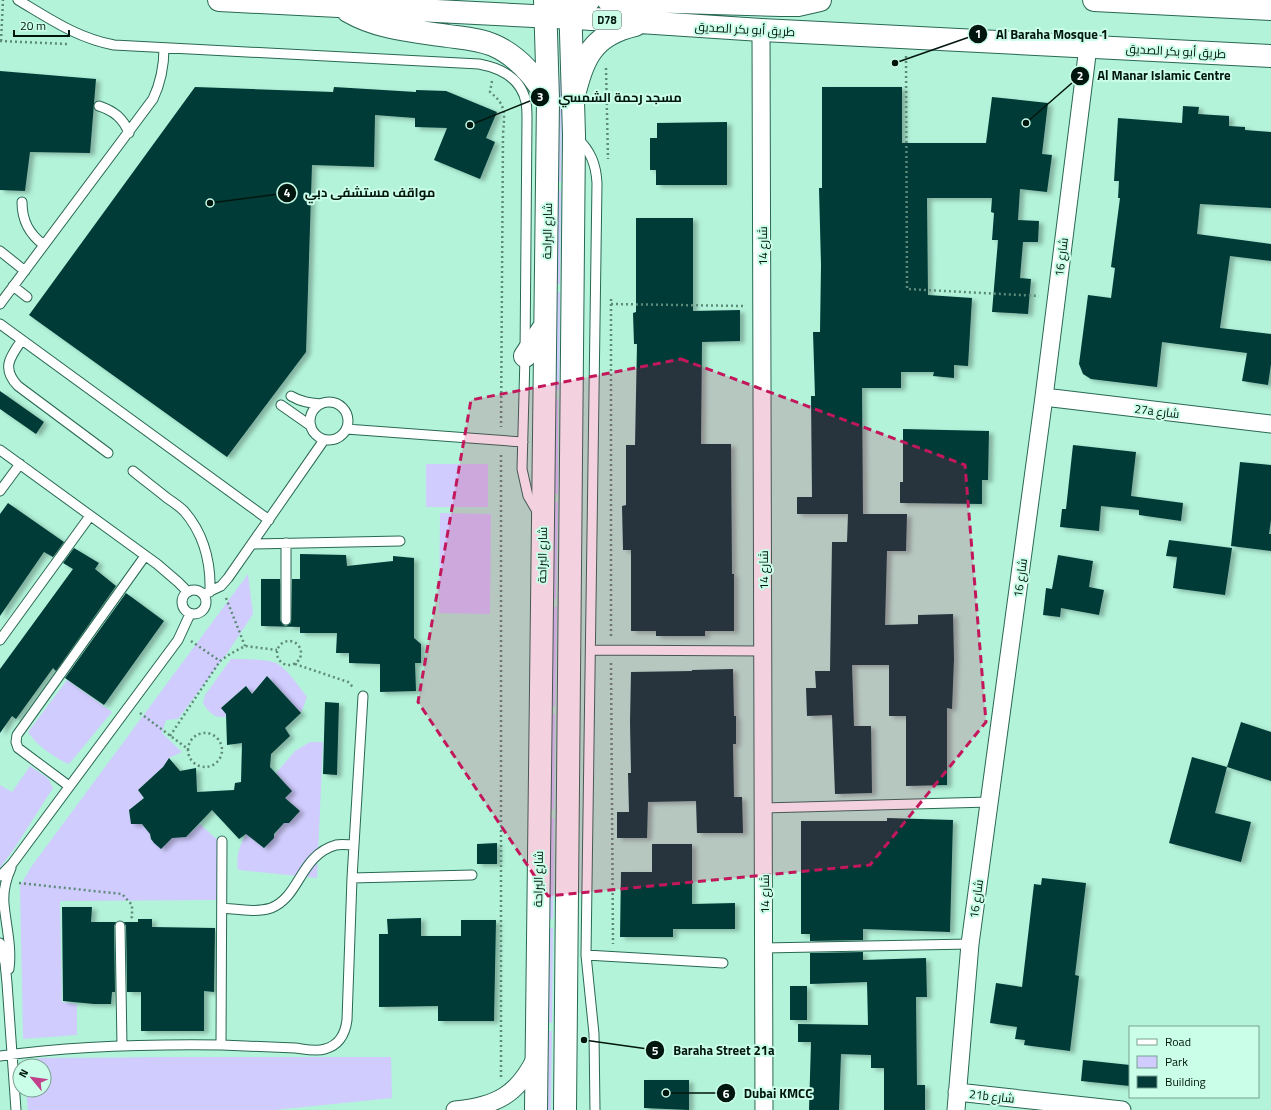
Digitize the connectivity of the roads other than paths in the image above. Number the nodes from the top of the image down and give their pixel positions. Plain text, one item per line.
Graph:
1 (18, 0) edge
2 (219, 0) edge
3 (244, 0) edge
4 (608, 0) edge
5 (820, 0) edge
6 (1094, 0) edge
7 (1136, 1) edge
8 (339, 6) junction
9 (576, 8) edge
10 (545, 9) edge
11 (1271, 9) edge
12 (643, 23) junction
13 (761, 30) junction
14 (547, 46) junction
15 (1088, 47) junction
16 (164, 48) junction
17 (581, 48) junction
18 (1271, 56) edge
19 (548, 99) junction
20 (99, 106) dead end
21 (129, 133) junction
22 (574, 136) junction
23 (22, 202) dead end
24 (44, 245) junction
25 (0, 251) edge
26 (25, 271) junction
27 (13, 286) junction
28 (27, 297) dead end
29 (0, 304) edge
30 (0, 324) edge
31 (545, 326) junction
32 (22, 340) junction
33 (525, 356) junction
34 (291, 396) dead end
35 (1044, 397) junction
36 (321, 404) junction
37 (281, 405) dead end
38 (1271, 424) edge
39 (311, 426) junction
40 (346, 429) junction
41 (324, 440) junction
42 (523, 442) junction
43 (0, 450) edge
44 (108, 453) dead end
45 (20, 464) junction
46 (133, 471) dead end
47 (0, 491) edge
48 (90, 516) junction
49 (269, 520) junction
50 (543, 520) junction
51 (400, 541) dead end
52 (286, 543) junction
53 (252, 544) junction
54 (145, 556) junction
55 (188, 592) junction
56 (207, 593) junction
57 (190, 614) junction
58 (286, 620) dead end
59 (0, 640) edge
60 (591, 650) junction
61 (763, 651) junction
62 (363, 696) road end
63 (69, 786) junction
64 (990, 802) junction
65 (763, 808) junction
66 (222, 841) dead end
67 (354, 845) junction
68 (472, 875) dead end
69 (4, 877) edge
70 (352, 878) junction
71 (222, 908) junction
72 (120, 926) road end
73 (0, 943) edge
74 (970, 944) junction
75 (764, 948) junction
76 (586, 955) junction
77 (723, 963) dead end
78 (7, 983) junction
79 (221, 1045) junction
80 (122, 1046) junction
81 (12, 1054) junction
82 (0, 1056) edge
83 (536, 1056) junction
84 (957, 1092) junction
85 (479, 1109) edge
86 (16, 1110) edge
87 (455, 1110) edge
88 (536, 1110) edge
89 (564, 1110) edge
90 (595, 1110) edge
91 (764, 1110) edge
92 (956, 1110) edge
93 (1122, 1110) edge

1 - 16 lane
2 - 3 street
3 - 8 street
4 - 5 street
6 - 7 street
7 - 11 street
8 - 10 street
8 - 19 street
9 - 10 street
9 - 12 street, طريق أبو بكر الصديق / D78
9 - 17 street
10 - 14 street, شارع البراحة
12 - 13 street, طريق أبو بكر الصديق / D78
12 - 17 street
13 - 15 street, طريق أبو بكر الصديق / D78
13 - 61 street, شارع 14
14 - 17 street
14 - 19 street, شارع البراحة
15 - 18 street, طريق أبو بكر الصديق / D78
15 - 35 street, شارع 16
16 - 21 lane
16 - 33 lane
17 - 22 street
19 - 31 street, شارع البراحة
20 - 21 lane
21 - 24 lane
22 - 60 lane
22 - 89 street
23 - 24 lane
24 - 26 lane
25 - 26 lane
26 - 27 lane
27 - 28 lane
27 - 29 lane
30 - 32 lane
31 - 33 street
31 - 50 street, شارع البراحة
32 - 44 lane
32 - 49 lane
33 - 42 lane
34 - 36 lane
35 - 38 street, 27a شارع
35 - 64 street, شارع 16
36 - 39 lane
36 - 40 lane
37 - 39 lane
39 - 41 lane
40 - 41 lane
40 - 42 lane
41 - 49 lane
42 - 50 lane
43 - 45 lane
45 - 47 lane
45 - 48 lane
46 - 56 lane
48 - 54 lane
48 - 59 lane
49 - 53 lane
50 - 83 street, شارع البراحة
51 - 52 lane
52 - 53 lane
52 - 58 lane
53 - 56 lane
54 - 55 lane
54 - 63 lane
55 - 56 lane
55 - 57 lane
56 - 57 lane
57 - 63 lane
60 - 61 lane
60 - 76 lane
61 - 65 street, شارع 14
62 - 67 lane
63 - 69 lane
64 - 65 lane
64 - 74 street, شارع 16
65 - 75 street, شارع 14
66 - 71 lane
67 - 70 lane
67 - 71 lane
68 - 70 lane
69 - 78 lane
70 - 79 lane
71 - 79 lane
72 - 80 lane
73 - 78 lane
74 - 75 lane
74 - 84 street, شارع 16
75 - 91 street, شارع 14
76 - 77 lane
76 - 90 lane
78 - 81 lane
79 - 80 lane
80 - 81 lane
81 - 82 lane
81 - 86 lane
83 - 85 street
83 - 88 street, شارع البراحة
84 - 92 street, شارع 16
84 - 93 street, 21b شارع
85 - 87 street

